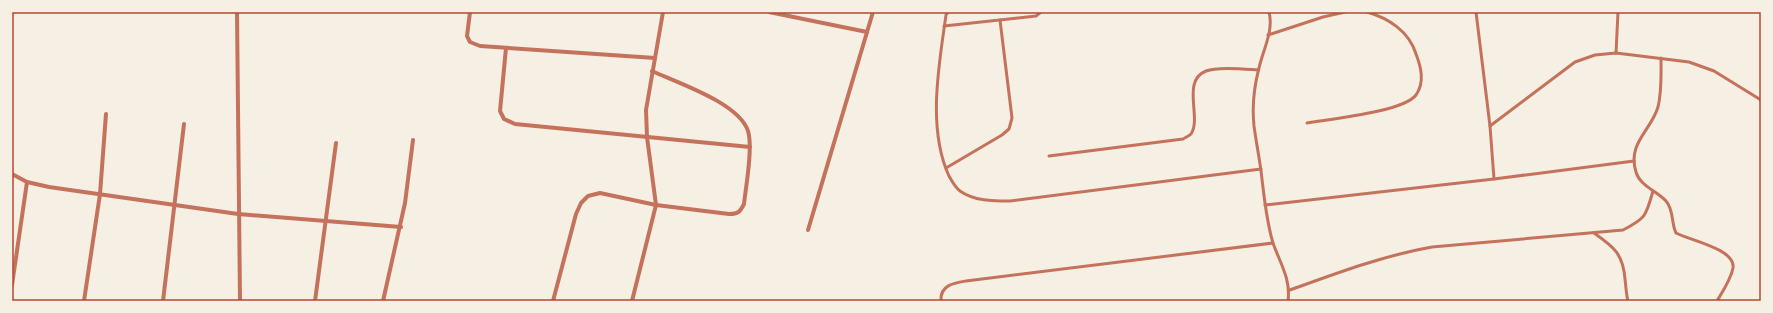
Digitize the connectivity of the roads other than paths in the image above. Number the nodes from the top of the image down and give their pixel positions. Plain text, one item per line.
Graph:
1 (237, 12) edge
2 (470, 12) edge
3 (663, 12) edge
4 (769, 12) edge
5 (803, 12) edge
6 (873, 12) edge
7 (948, 12) edge
8 (1041, 12) edge
9 (1269, 12) edge
10 (1345, 12) edge
11 (1367, 12) edge
12 (1476, 12) edge
13 (1618, 12) edge
14 (801, 18) junction
15 (1000, 20) junction
16 (944, 26) junction
17 (867, 32) junction
18 (1268, 35) junction
19 (506, 48) junction
20 (1616, 53) junction
21 (655, 58) junction
22 (1661, 58) junction
23 (1258, 70) junction
24 (652, 71) junction
25 (1761, 100) edge
26 (106, 114) dead end
27 (1307, 123) dead end
28 (184, 124) dead end
29 (1490, 126) junction
30 (647, 137) junction
31 (413, 140) dead end
32 (336, 142) dead end
33 (750, 147) junction
34 (1049, 156) dead end
35 (1634, 160) junction
36 (946, 168) junction
37 (1261, 169) junction
38 (12, 174) edge
39 (1494, 179) junction
40 (27, 182) junction
41 (1653, 191) junction
42 (100, 194) junction
43 (175, 205) junction
44 (656, 205) junction
45 (1265, 205) junction
46 (238, 214) junction
47 (326, 221) junction
48 (401, 227) junction
49 (808, 230) dead end
50 (1594, 233) junction
51 (1273, 243) junction
52 (12, 285) edge
53 (1290, 290) junction
54 (84, 301) edge
55 (163, 301) edge
56 (240, 301) edge
57 (315, 301) edge
58 (383, 301) edge
59 (553, 301) edge
60 (632, 301) edge
61 (941, 301) edge
62 (1288, 301) edge
63 (1628, 301) edge
64 (1717, 301) edge

1 - 46 street
2 - 19 street
3 - 21 street
4 - 14 street
5 - 14 street
6 - 17 street
7 - 16 lane
8 - 15 lane
9 - 18 lane
10 - 18 lane
11 - 27 lane
12 - 29 lane
13 - 20 lane
14 - 17 street
15 - 16 lane
15 - 36 lane
16 - 36 lane
17 - 49 street
18 - 23 lane
19 - 21 street
19 - 30 street
20 - 22 lane
20 - 29 lane
21 - 24 street
22 - 25 lane
22 - 35 lane
23 - 34 lane
23 - 37 lane
24 - 30 street
24 - 33 street
26 - 42 street
28 - 43 street
29 - 39 lane
30 - 33 street
30 - 44 street
31 - 48 street
32 - 47 street
33 - 44 street
35 - 39 lane
35 - 41 lane
36 - 37 lane
37 - 45 lane
38 - 40 street
39 - 45 lane
40 - 42 street
40 - 52 street
41 - 50 lane
41 - 64 lane
42 - 43 street
42 - 54 street
43 - 46 street
43 - 55 street
44 - 59 street
44 - 60 street
45 - 51 lane
46 - 47 street
46 - 56 street
47 - 48 street
47 - 57 street
48 - 58 street
50 - 53 lane
50 - 63 lane
51 - 53 lane
51 - 61 lane
53 - 62 lane

